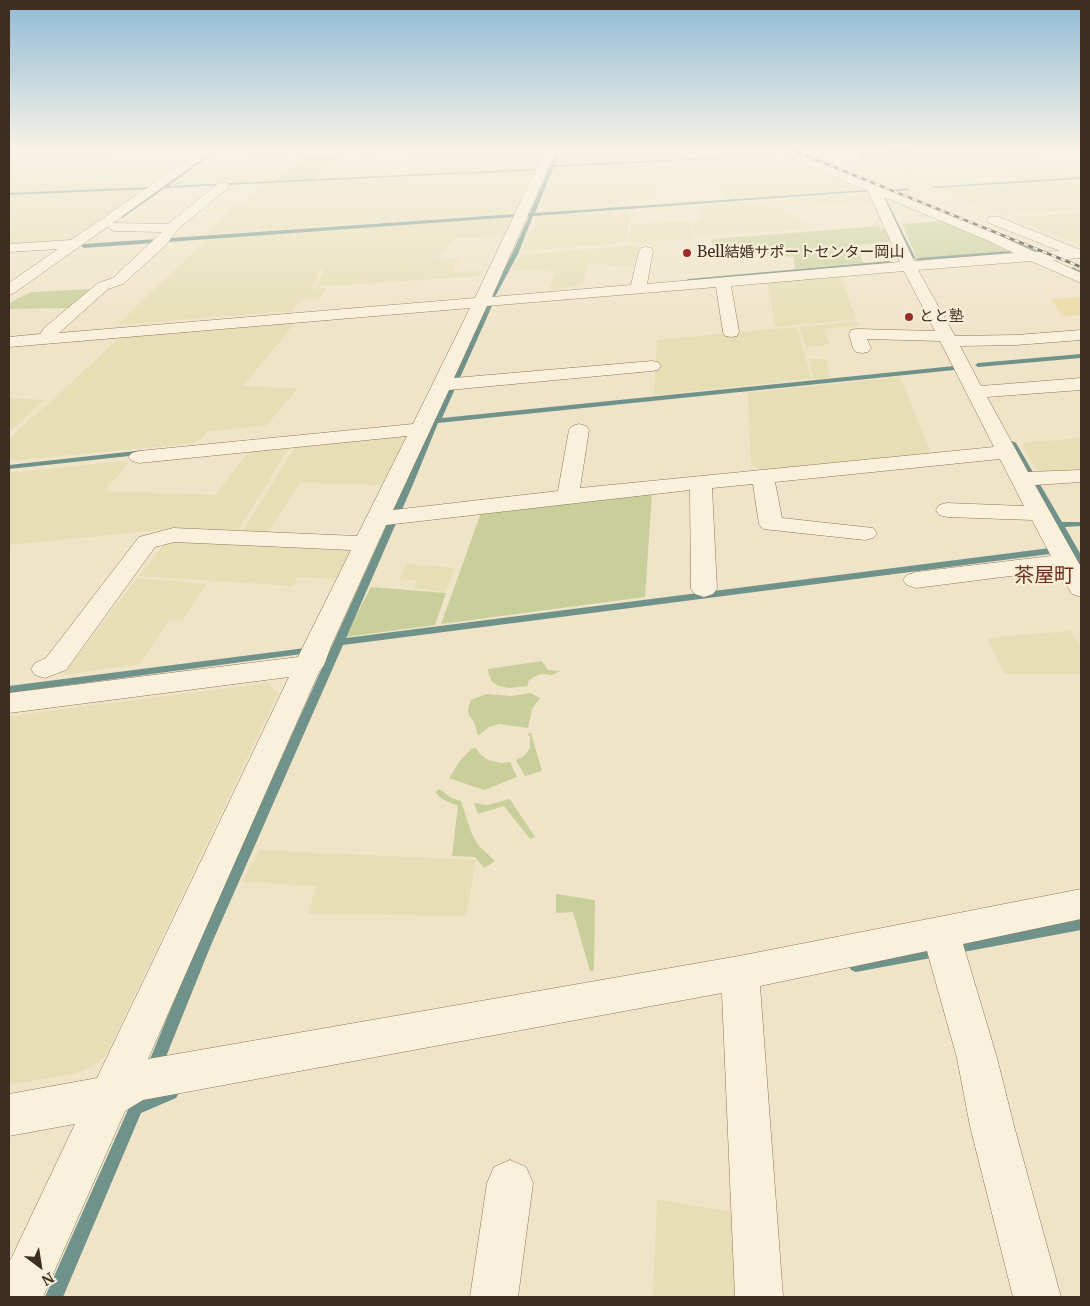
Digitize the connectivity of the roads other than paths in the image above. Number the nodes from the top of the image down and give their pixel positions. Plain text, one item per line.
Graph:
1 (122, 211) edge
2 (195, 211) edge
3 (524, 211) edge
4 (884, 211) edge
5 (924, 211) edge
6 (982, 215) dead end
7 (114, 227) dead end
8 (166, 236) junction
9 (74, 244) junction
10 (9, 248) edge
11 (646, 251) dead end
12 (1081, 254) edge
13 (1032, 256) junction
14 (909, 266) junction
15 (1081, 278) edge
16 (723, 282) junction
17 (639, 286) junction
18 (9, 290) edge
19 (480, 303) junction
20 (731, 332) dead end
21 (48, 335) junction
22 (1081, 335) edge
23 (949, 338) junction
24 (9, 342) edge
25 (862, 348) dead end
26 (652, 366) dead end
27 (1081, 384) edge
28 (448, 385) junction
29 (975, 392) junction
30 (421, 426) junction
31 (579, 430) dead end
32 (1007, 452) junction
33 (139, 457) dead end
34 (763, 476) junction
35 (1081, 476) edge
36 (1029, 479) junction
37 (701, 482) junction
38 (568, 496) junction
39 (948, 510) dead end
40 (1040, 513) junction
41 (388, 518) junction
42 (865, 533) dead end
43 (366, 544) junction
44 (1076, 575) edge
45 (916, 580) dead end
46 (704, 589) dead end
47 (314, 655) junction
48 (45, 669) dead end
49 (9, 703) edge
50 (1081, 904) edge
51 (944, 944) junction
52 (740, 986) junction
53 (137, 1085) junction
54 (9, 1115) edge
55 (510, 1183) dead end
56 (18, 1297) edge
57 (494, 1297) edge
58 (759, 1297) edge
59 (1038, 1297) edge

1 - 9 street
2 - 8 street
3 - 19 street
4 - 14 street
5 - 13 street
6 - 12 street
7 - 8 street
8 - 21 street
9 - 10 street
9 - 18 street
11 - 17 street
12 - 13 street
13 - 14 street
13 - 15 street
14 - 16 street
14 - 23 street
16 - 17 street
16 - 20 street
17 - 19 street
19 - 21 street
19 - 28 street
21 - 24 street
22 - 23 street
23 - 25 street
23 - 29 street
26 - 28 street
27 - 29 street
28 - 30 street
29 - 32 street
30 - 33 street
30 - 41 street
31 - 38 street
32 - 34 street
32 - 36 street
34 - 37 street
34 - 42 street
35 - 36 street
36 - 40 street
37 - 38 street
37 - 46 street
38 - 41 street
39 - 40 street
40 - 44 street
41 - 43 street
43 - 47 street
43 - 48 street
44 - 45 street
47 - 49 street
47 - 53 street
50 - 51 street
51 - 52 street
51 - 59 street
52 - 53 street
52 - 58 street
53 - 54 street
53 - 56 street
55 - 57 street

